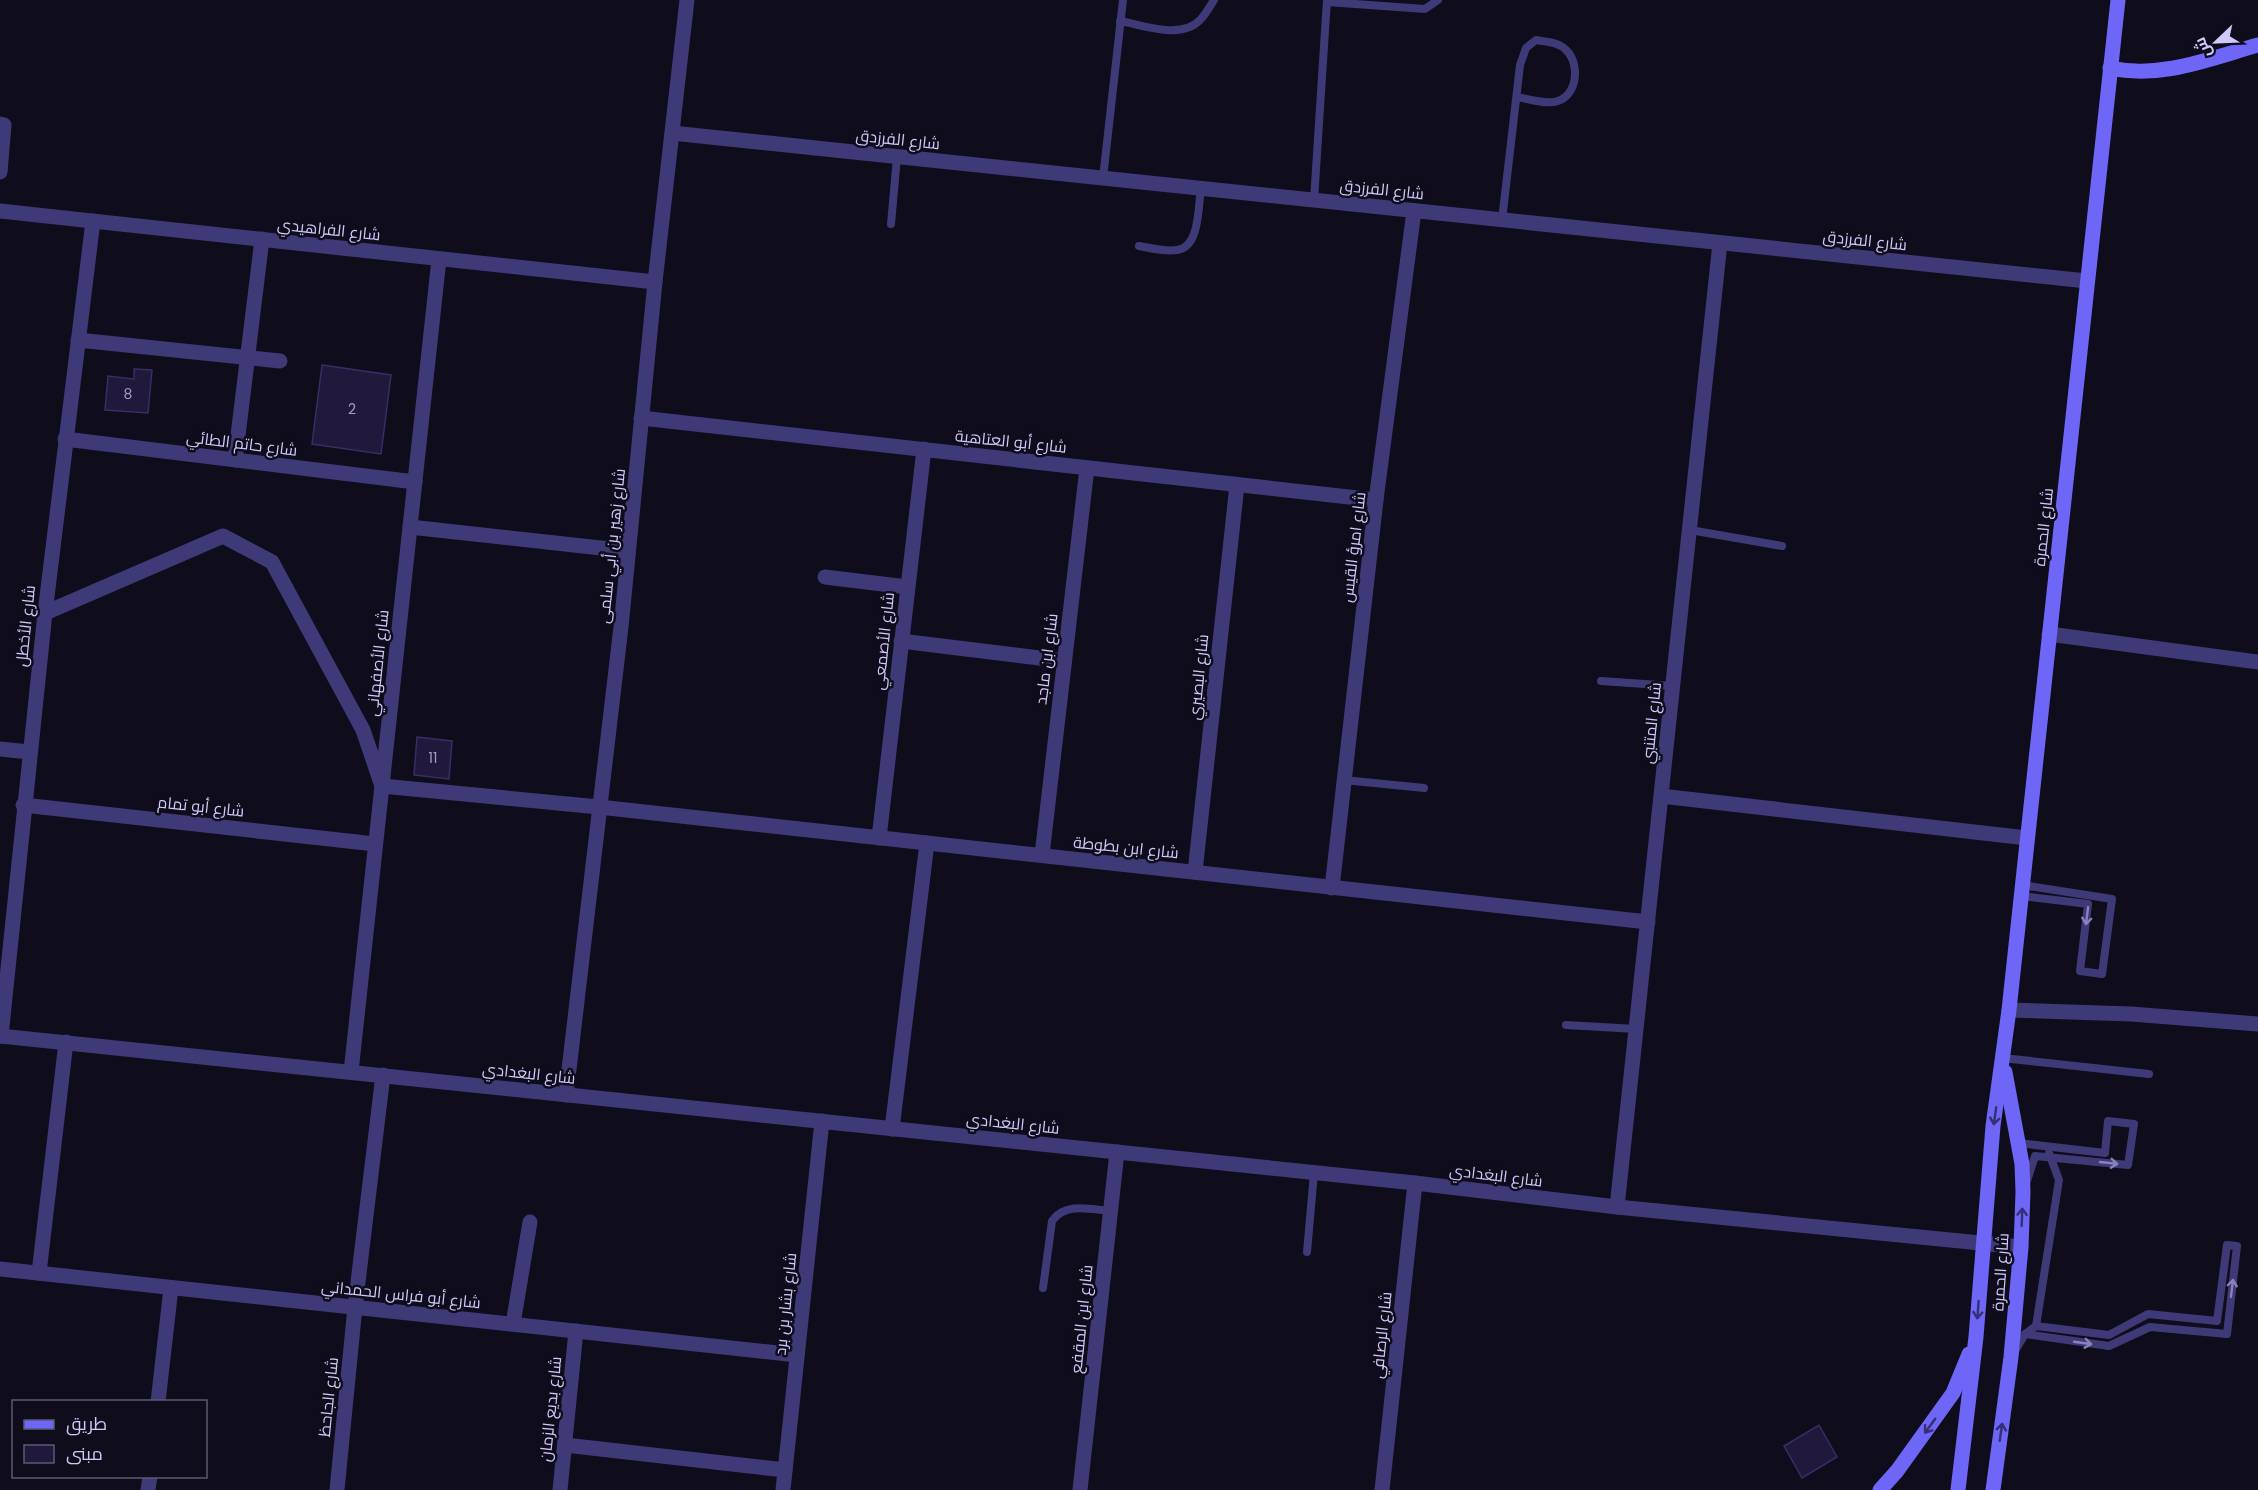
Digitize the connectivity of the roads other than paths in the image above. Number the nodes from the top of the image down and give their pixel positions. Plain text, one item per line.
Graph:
1 (687, 0) edge
2 (1123, 0) edge
3 (1215, 0) edge
4 (1438, 0) edge
5 (2118, 0) edge
6 (1327, 1) edge
7 (1120, 21) junction
8 (2258, 45) edge
9 (2109, 68) junction
10 (1516, 97) junction
11 (0, 124) edge
12 (672, 133) junction
13 (897, 157) junction
14 (0, 172) edge
15 (1103, 178) junction
16 (1201, 188) junction
17 (1314, 200) junction
18 (0, 211) edge
19 (1414, 211) junction
20 (1502, 220) junction
21 (93, 221) junction
22 (891, 224) dead end
23 (262, 239) junction
24 (1720, 243) junction
25 (1138, 246) dead end
26 (439, 259) junction
27 (2087, 281) junction
28 (655, 282) junction
29 (78, 339) junction
30 (247, 358) junction
31 (280, 361) dead end
32 (641, 418) junction
33 (65, 439) junction
34 (924, 449) junction
35 (235, 460) junction
36 (1087, 468) junction
37 (415, 482) junction
38 (1237, 485) junction
39 (1376, 500) junction
40 (410, 527) junction
41 (1690, 530) junction
42 (1782, 546) dead end
43 (628, 551) junction
44 (825, 577) dead end
45 (907, 586) junction
46 (45, 613) junction
47 (2049, 634) junction
48 (901, 641) junction
49 (1064, 661) junction
50 (2258, 662) edge
51 (1601, 681) dead end
52 (1673, 686) junction
53 (0, 749) edge
54 (29, 752) junction
55 (1344, 780) junction
56 (382, 786) junction
57 (1424, 788) dead end
58 (1661, 796) junction
59 (23, 805) junction
60 (599, 807) junction
61 (879, 838) junction
62 (2027, 838) junction
63 (927, 843) junction
64 (375, 844) junction
65 (1042, 855) junction
66 (1195, 872) junction
67 (1332, 888) junction
68 (2022, 890) junction
69 (1648, 922) junction
70 (2009, 1010) junction
71 (2258, 1024) edge
72 (1566, 1025) dead end
73 (1636, 1029) junction
74 (0, 1036) edge
75 (66, 1042) junction
76 (2003, 1058) junction
77 (351, 1072) junction
78 (2149, 1074) dead end
79 (383, 1075) junction
80 (566, 1095) junction
81 (822, 1121) junction
82 (892, 1129) junction
83 (2018, 1143) junction
84 (2046, 1148) junction
85 (1117, 1152) junction
86 (2050, 1157) junction
87 (1314, 1173) junction
88 (1415, 1183) junction
89 (2023, 1192) junction
90 (1617, 1207) junction
91 (1110, 1211) junction
92 (530, 1222) dead end
93 (1983, 1245) junction
94 (2021, 1247) junction
95 (1307, 1252) dead end
96 (0, 1269) edge
97 (39, 1274) junction
98 (171, 1288) junction
99 (1043, 1288) dead end
100 (355, 1307) junction
101 (513, 1324) junction
102 (2036, 1326) junction
103 (576, 1331) junction
104 (2025, 1334) junction
105 (1976, 1337) junction
106 (797, 1355) junction
107 (2012, 1357) junction
108 (158, 1400) edge
109 (565, 1445) junction
110 (785, 1470) junction
111 (337, 1490) edge
112 (560, 1490) edge
113 (783, 1490) edge
114 (1080, 1490) edge
115 (1382, 1490) edge
116 (1880, 1490) edge
117 (1959, 1490) edge
118 (1993, 1490) edge

1 - 12 street, شارع زهير بن أبي سلمى
2 - 7 lane
3 - 7 lane
4 - 6 lane
5 - 9 street, شارع الحمرة
6 - 17 lane
7 - 15 lane
8 - 9 street
9 - 27 street, شارع الحمرة
10 - 10 lane
10 - 20 lane
11 - 14 street
12 - 13 street, شارع الفرزدق
12 - 28 street, شارع زهير بن أبي سلمى
13 - 15 street, شارع الفرزدق
13 - 22 lane
15 - 16 street, شارع الفرزدق
16 - 17 street, شارع الفرزدق
16 - 25 lane
17 - 19 street, شارع الفرزدق
18 - 21 street, شارع الفراهيدي
19 - 20 street, شارع الفرزدق
19 - 39 street, شارع امرؤ القيس
20 - 24 street, شارع الفرزدق
21 - 23 street, شارع الفراهيدي
21 - 29 street, شارع الأخطل
23 - 26 street, شارع الفراهيدي
23 - 30 street
24 - 27 street, شارع الفرزدق
24 - 41 street, شارع المتنبي
26 - 28 street, شارع الفراهيدي
26 - 37 street, شارع الأصفهاني
27 - 47 street, شارع الحمرة
28 - 32 street, شارع زهير بن أبي سلمى
29 - 30 street
29 - 33 street, شارع الأخطل
30 - 31 street
30 - 35 street
32 - 34 street, شارع أبو العتاهية
32 - 43 street, شارع زهير بن أبي سلمى
33 - 35 street, شارع حاتم الطائي
33 - 46 street, شارع الأخطل
34 - 36 street, شارع أبو العتاهية
34 - 45 street, شارع الأصمعي
35 - 37 street, شارع حاتم الطائي
36 - 38 street, شارع أبو العتاهية
36 - 49 street, شارع ابن ماجد
37 - 40 street, شارع الأصفهاني
38 - 39 street, شارع أبو العتاهية
38 - 66 street, شارع البصيري
39 - 55 street, شارع امرؤ القيس
40 - 43 street
40 - 56 street, شارع الأصفهاني
41 - 42 lane
41 - 52 street, شارع المتنبي
43 - 60 street, شارع زهير بن أبي سلمى
44 - 45 street
45 - 48 street, شارع الأصمعي
46 - 54 street, شارع الأخطل
46 - 56 street
47 - 50 street
47 - 62 street, شارع الحمرة
48 - 49 street
48 - 61 street, شارع الأصمعي
49 - 65 street, شارع ابن ماجد
51 - 52 lane
52 - 58 street, شارع المتنبي
53 - 54 street
54 - 59 street, شارع الأخطل
55 - 57 lane
55 - 67 street, شارع امرؤ القيس
56 - 60 street, شارع ابن بطوطة
56 - 64 street, شارع الأصفهاني
58 - 62 street
58 - 69 street, شارع المتنبي
59 - 64 street, شارع أبو تمام
59 - 74 street, شارع الأخطل
60 - 61 street, شارع ابن بطوطة
60 - 80 street, شارع زهير بن أبي سلمى
61 - 63 street, شارع ابن بطوطة
62 - 68 street, شارع الحمرة
63 - 65 street, شارع ابن بطوطة
63 - 82 street
64 - 77 street, شارع الأصفهاني
65 - 66 street, شارع ابن بطوطة
66 - 67 street, شارع ابن بطوطة
67 - 69 street, شارع ابن بطوطة
68 -> 68 lane
68 - 70 street, شارع الحمرة
69 - 73 street, شارع المتنبي
70 - 71 street
70 - 76 street, شارع الحمرة
72 - 73 lane
73 - 90 street, شارع المتنبي
74 - 75 street, شارع البغدادي
75 - 77 street, شارع البغدادي
75 - 97 street
76 - 78 lane
76 - 83 street, شارع الحمرة
76 -> 93 street, شارع الحمرة
77 - 79 street, شارع البغدادي
79 - 80 street, شارع البغدادي
79 - 100 street, شارع الجاحظ
80 - 81 street, شارع البغدادي
81 - 82 street, شارع البغدادي
81 - 106 street, شارع بشار بن برد
82 - 85 street, شارع البغدادي
83 - 84 lane
83 - 89 street, شارع الحمرة
84 - 86 lane
86 -> 84 lane
85 - 87 street, شارع البغدادي
85 - 91 street, شارع ابن المقفع
86 - 89 lane
86 - 102 lane
87 - 88 street, شارع البغدادي
87 - 95 lane
88 - 90 street, شارع البغدادي
88 - 115 street, شارع الرصافي
94 -> 89 street, شارع الحمرة
90 - 93 street, شارع البغدادي
91 - 99 lane
91 - 114 street, شارع ابن المقفع
92 - 101 street
93 - 94 street, شارع البغدادي
93 -> 105 street, شارع الحمرة
94 - 107 street, شارع الحمرة
96 - 97 street, شارع أبو فراس الحمداني
97 - 98 street, شارع أبو فراس الحمداني
98 - 100 street, شارع أبو فراس الحمداني
98 - 108 street
100 - 101 street, شارع أبو فراس الحمداني
100 - 111 street, شارع الجاحظ
101 - 103 street, شارع أبو فراس الحمداني
102 - 104 lane
104 -> 102 lane
103 - 106 street, شارع أبو فراس الحمداني
103 - 109 street, شارع بديع الزمان
104 - 107 lane
105 -> 116 street
105 - 117 street, شارع الحمرة
106 - 110 street, شارع بشار بن برد
118 -> 107 street, شارع الحمرة
109 - 110 street
109 - 112 street, شارع بديع الزمان
110 - 113 street, شارع بشار بن برد

